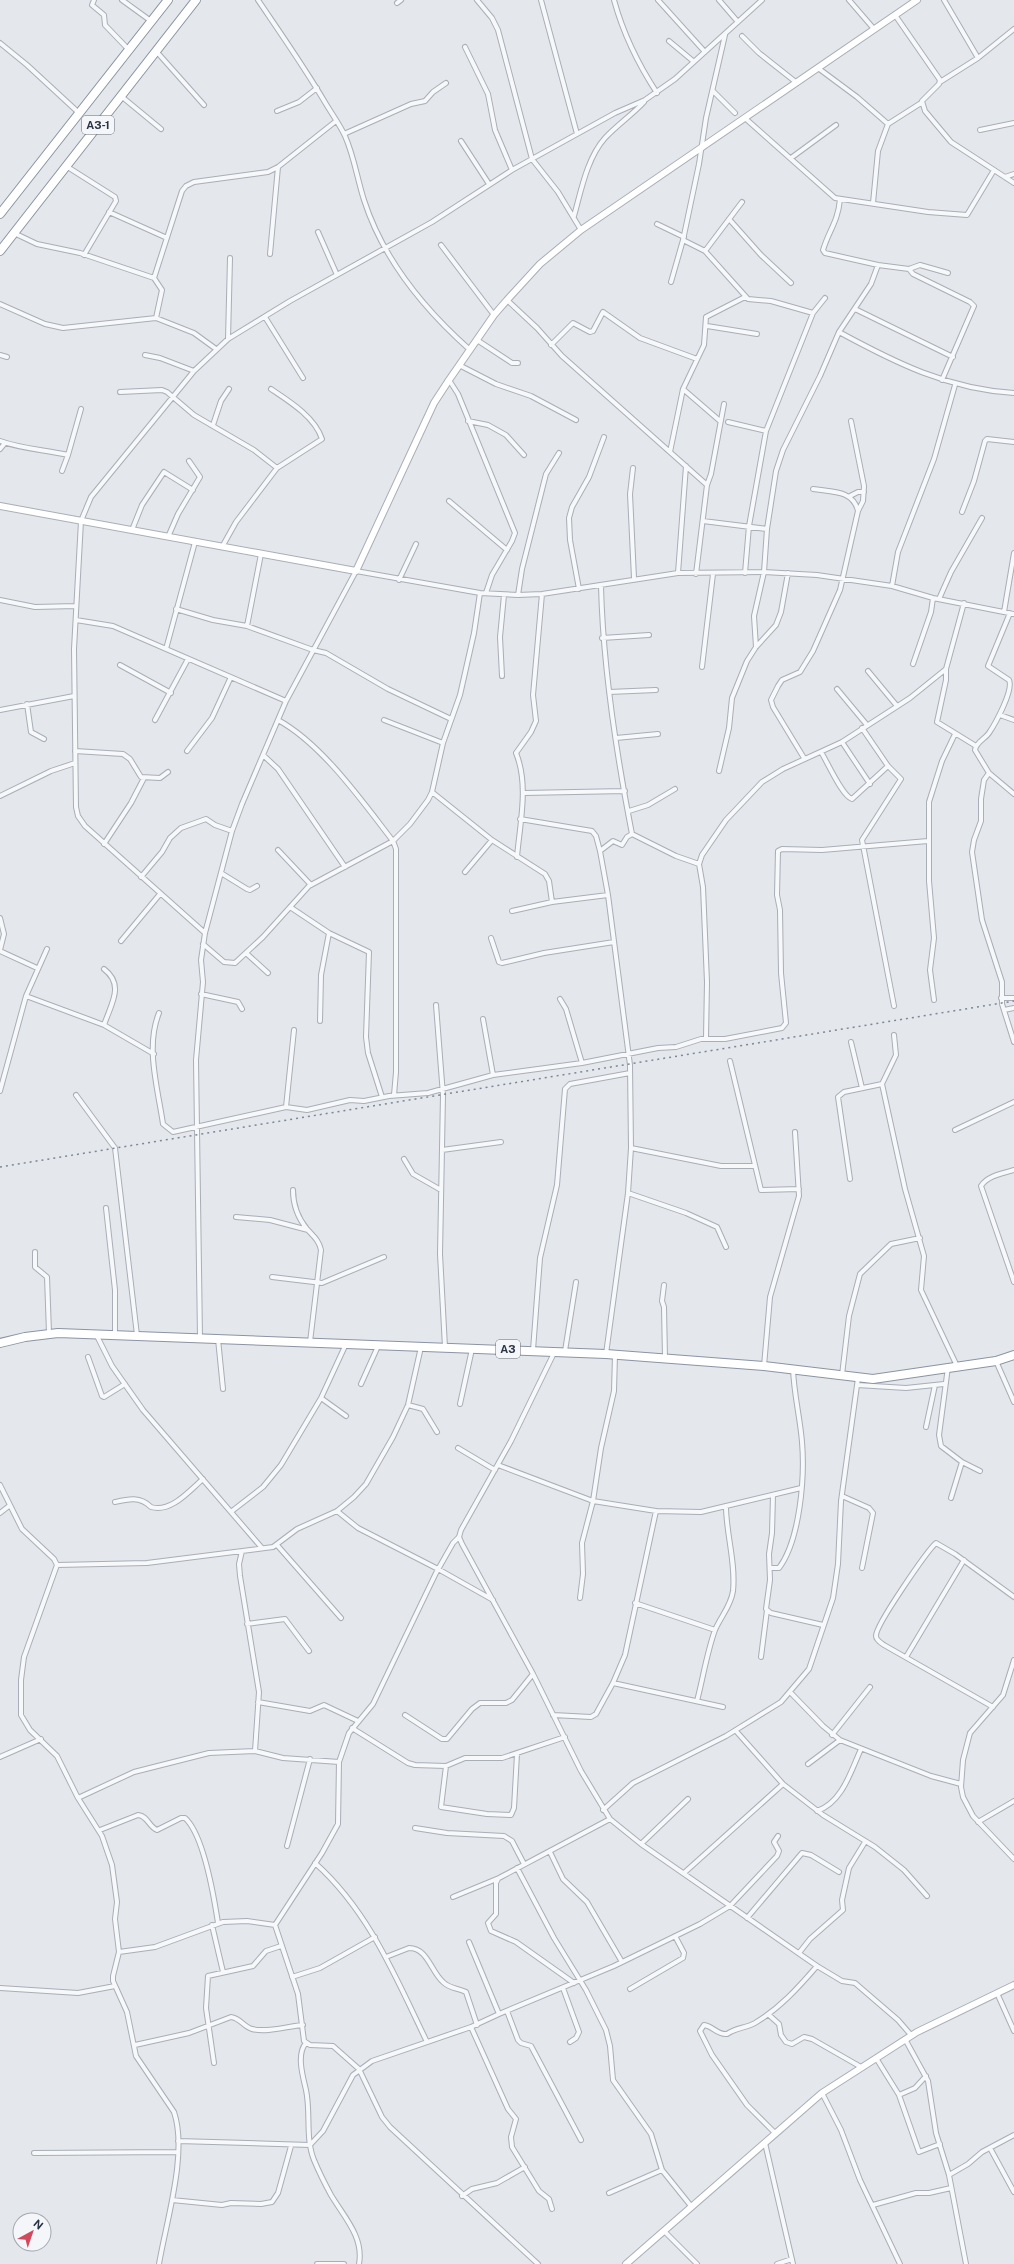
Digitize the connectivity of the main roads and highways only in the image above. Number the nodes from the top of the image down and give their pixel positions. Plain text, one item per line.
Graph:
1 (168, 0) edge
2 (196, 0) edge
3 (917, 0) edge
4 (0, 214) edge
5 (0, 251) edge
6 (0, 506) edge
7 (0, 1343) edge
8 (1014, 1354) edge
9 (1014, 1985) edge
10 (626, 2264) edge

1 - 4 highway, A3-1
2 - 5 highway, A3-1
3 - 6 main road
7 - 8 highway, A3
9 - 10 main road

